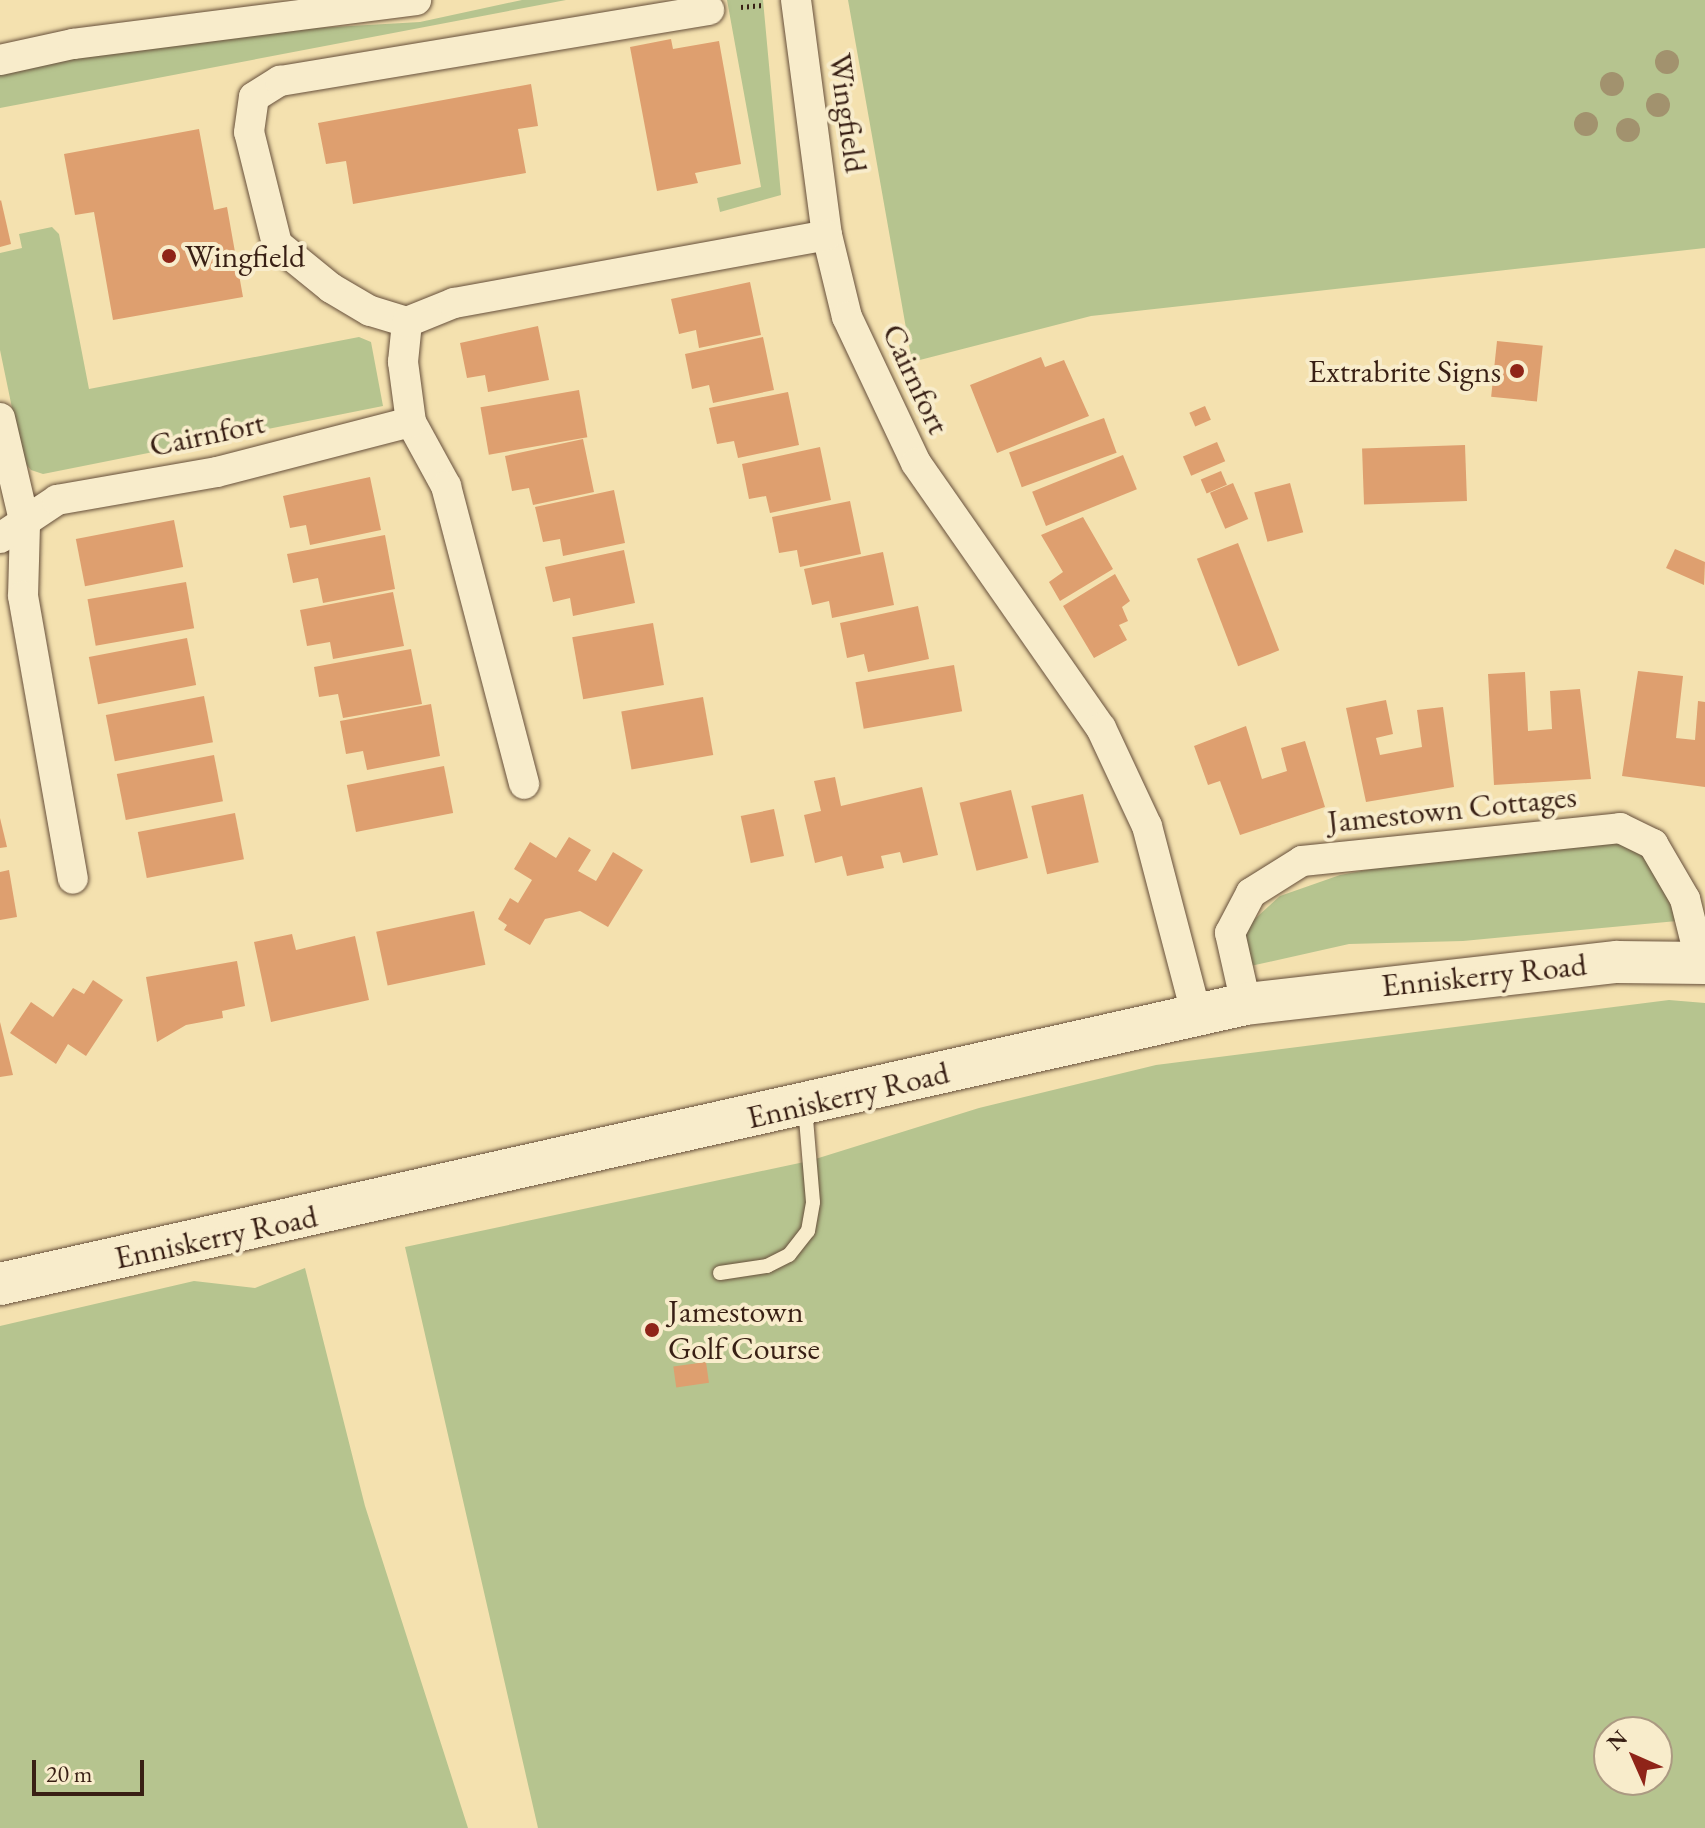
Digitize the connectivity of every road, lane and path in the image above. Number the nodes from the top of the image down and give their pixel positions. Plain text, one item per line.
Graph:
1 (416, 0) edge
2 (796, 2) edge
3 (709, 10) joint
4 (0, 60) edge
5 (827, 235) junction
6 (407, 322) junction
7 (0, 418) edge
8 (411, 422) junction
9 (12, 531) edge
10 (524, 784) dead end
11 (73, 879) dead end
12 (1703, 963) edge
13 (1246, 1004) junction
14 (1196, 1013) junction
15 (805, 1106) junction
16 (720, 1273) dead end
17 (0, 1284) edge

1 - 4 street
2 - 3 path
2 - 5 street, Wingfield
3 - 6 street
5 - 6 street
5 - 14 street, Cairnfort
6 - 8 street
7 - 9 street
8 - 9 street, Cairnfort
8 - 10 street
9 - 11 street
12 - 13 main road, Enniskerry Road
12 - 13 street, Jamestown Cottages
13 - 14 main road, Enniskerry Road
14 - 15 main road, Enniskerry Road
15 - 16 lane
15 - 17 main road, Enniskerry Road

